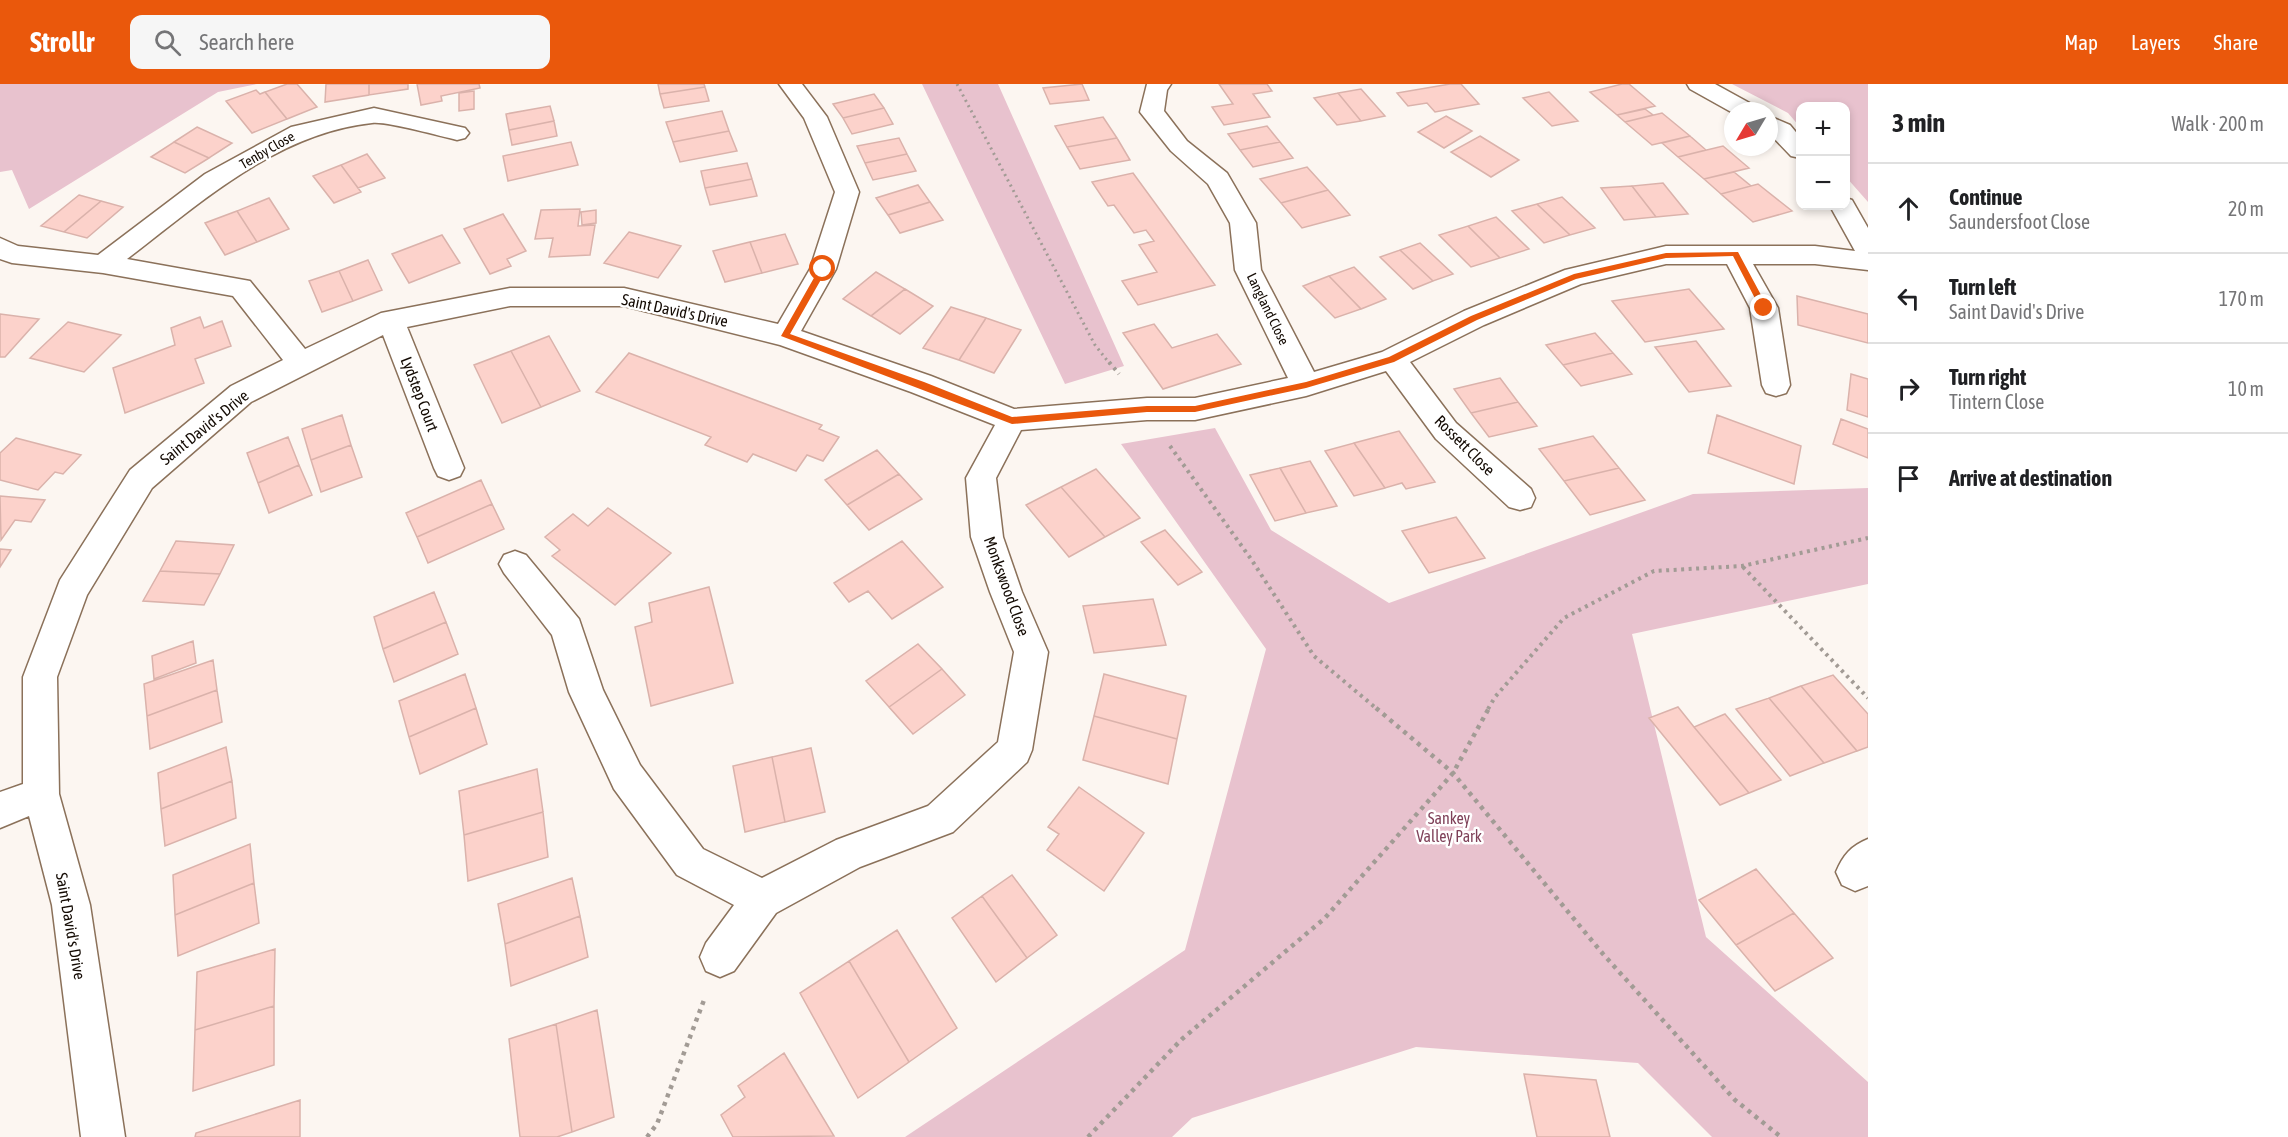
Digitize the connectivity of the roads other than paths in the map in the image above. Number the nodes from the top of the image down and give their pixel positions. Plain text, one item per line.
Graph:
1 (790, 84) edge
2 (1160, 84) edge
3 (1698, 84) edge
4 (1731, 102) edge
5 (1778, 128) edge
6 (458, 133) dead end
7 (1796, 146) edge
8 (1845, 210) edge
9 (0, 247) edge
10 (1868, 250) edge
11 (1736, 254) junction
12 (1868, 261) edge
13 (103, 264) junction
14 (391, 320) junction
15 (785, 336) junction
16 (1392, 359) junction
17 (301, 363) junction
18 (1306, 385) junction
19 (1776, 385) dead end
20 (1012, 420) junction
21 (449, 468) dead end
22 (1520, 498) dead end
23 (515, 564) dead end
24 (41, 794) junction
25 (0, 810) edge
26 (762, 899) junction
27 (720, 957) road end
28 (103, 1137) edge

1 - 15 street
2 - 18 street, Langland Close
3 - 4 street
5 - 7 street
6 - 13 street, Tenby Close
8 - 10 street
9 - 13 street
11 - 12 street, Saint David's Drive
11 - 16 street, Saint David's Drive
11 - 19 street
13 - 17 street
14 - 15 street, Saint David's Drive
14 - 17 street, Saint David's Drive
14 - 21 street, Lydstep Court
15 - 20 street, Saint David's Drive
16 - 18 street, Saint David's Drive
16 - 22 street, Rossett Close
17 - 24 street, Saint David's Drive
18 - 20 street, Saint David's Drive
20 - 26 street, Monkswood Close
23 - 26 street
24 - 25 street
24 - 28 street, Saint David's Drive
26 - 27 street, Monkswood Close

